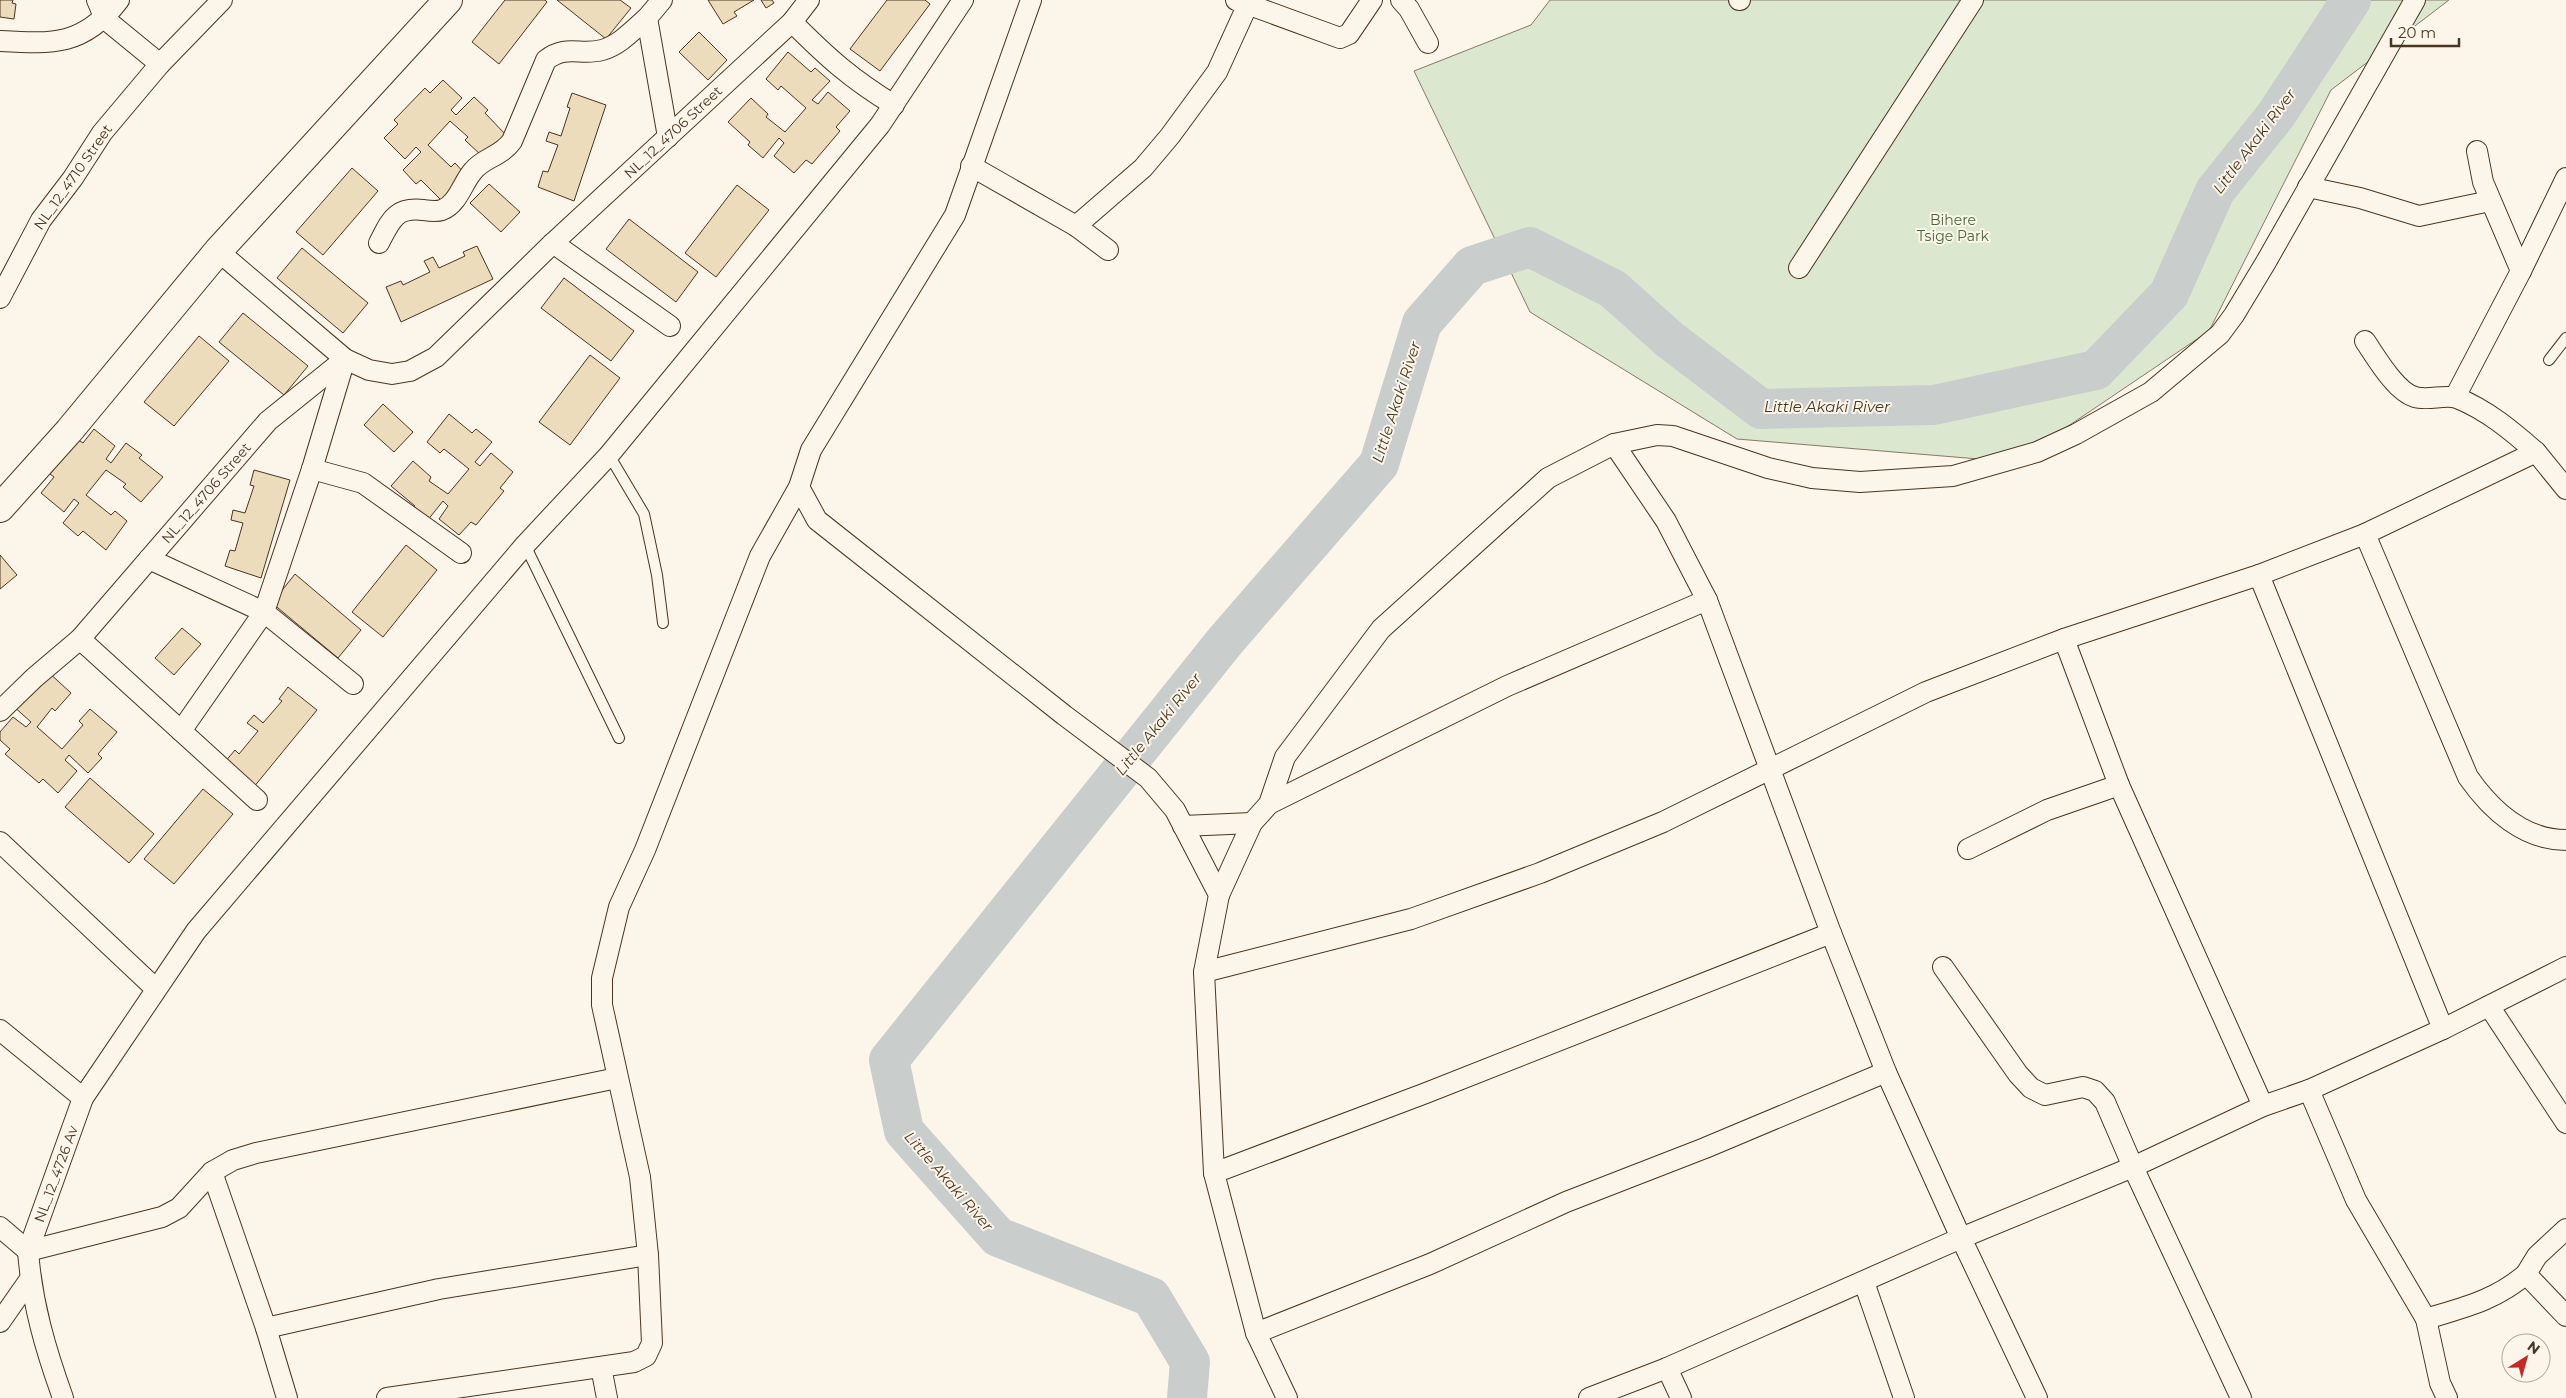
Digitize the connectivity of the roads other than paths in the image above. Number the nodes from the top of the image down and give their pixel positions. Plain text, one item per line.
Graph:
1 (97, 0) edge
2 (119, 0) edge
3 (222, 0) edge
4 (448, 0) edge
5 (662, 0) edge
6 (809, 0) edge
7 (963, 0) edge
8 (1031, 0) edge
9 (1372, 0) edge
10 (1400, 0) edge
11 (1973, 0) edge
12 (2415, 0) edge
13 (1242, 2) edge
14 (647, 18) junction
15 (105, 19) junction
16 (792, 22) junction
17 (0, 41) edge
18 (1428, 43) dead end
19 (160, 64) junction
20 (894, 105) junction
21 (668, 136) junction
22 (2477, 151) dead end
23 (971, 166) junction
24 (2566, 178) edge
25 (2308, 187) junction
26 (2490, 201) junction
27 (1076, 226) junction
28 (379, 242) dead end
29 (553, 243) junction
30 (1108, 250) dead end
31 (218, 251) junction
32 (1799, 268) dead end
33 (2521, 271) junction
34 (0, 298) edge
35 (670, 326) dead end
36 (2566, 338) edge
37 (2365, 341) dead end
38 (345, 360) junction
39 (2549, 360) dead end
40 (2455, 398) junction
41 (1614, 444) junction
42 (2536, 452) junction
43 (609, 455) junction
44 (312, 469) junction
45 (799, 487) junction
46 (2566, 489) edge
47 (0, 508) edge
48 (2365, 534) junction
49 (525, 545) junction
50 (461, 553) dead end
51 (149, 559) junction
52 (2259, 575) junction
53 (1707, 600) junction
54 (264, 612) junction
55 (663, 623) dead end
56 (2064, 638) junction
57 (80, 639) junction
58 (353, 684) dead end
59 (0, 711) edge
60 (181, 731) junction
61 (619, 738) dead end
62 (1770, 771) junction
63 (2119, 785) junction
64 (257, 800) dead end
65 (1269, 804) junction
66 (1252, 823) junction
67 (1183, 826) junction
68 (2566, 840) edge
69 (0, 842) edge
70 (1968, 849) dead end
71 (1220, 895) junction
72 (1830, 933) junction
73 (1943, 967) dead end
74 (2566, 967) edge
75 (1204, 972) junction
76 (156, 989) junction
77 (2489, 1006) junction
78 (2443, 1029) junction
79 (0, 1030) edge
80 (1886, 1072) junction
81 (617, 1078) junction
82 (2309, 1090) junction
83 (83, 1098) junction
84 (2263, 1106) junction
85 (2566, 1123) edge
86 (2133, 1167) junction
87 (212, 1172) junction
88 (1214, 1173) junction
89 (2566, 1229) edge
90 (2, 1231) edge
91 (1961, 1238) junction
92 (28, 1250) junction
93 (648, 1255) junction
94 (2526, 1274) junction
95 (30, 1279) junction
96 (1864, 1282) junction
97 (2566, 1316) edge
98 (2426, 1319) junction
99 (0, 1322) edge
100 (266, 1328) junction
101 (1256, 1333) junction
102 (601, 1367) junction
103 (1667, 1368) junction
104 (63, 1398) edge
105 (287, 1398) edge
106 (386, 1398) edge
107 (607, 1398) edge
108 (1287, 1398) edge
109 (1589, 1398) edge
110 (1681, 1398) edge
111 (1904, 1398) edge
112 (2037, 1398) edge
113 (2241, 1398) edge
114 (2446, 1398) edge

1 - 15 street
2 - 15 street
3 - 19 street, NL_12_4710 Street
4 - 31 street
5 - 14 street
6 - 16 street, NL_12_4706 Street
7 - 20 street, NL_12_4726 Av
8 - 23 street
9 - 13 street
10 - 18 street
11 - 32 street
12 - 25 street
13 - 27 street
14 - 21 street
14 - 28 street
15 - 17 street
15 - 19 street
16 - 20 street
16 - 21 street, NL_12_4706 Street
19 - 34 street, NL_12_4710 Street
20 - 43 street, NL_12_4726 Av
21 - 29 street, NL_12_4706 Street
22 - 26 street
23 - 27 street
23 - 45 street
24 - 33 street
25 - 26 street
25 - 41 street
26 - 33 street
27 - 30 street
29 - 35 street
29 - 38 street, NL_12_4706 Street
31 - 38 street, NL_12_4706 Street
31 - 47 street
33 - 40 street
36 - 39 lane
37 - 40 street
38 - 44 street
38 - 51 street, NL_12_4706 Street
40 - 42 street
41 - 53 street
41 - 65 street
42 - 46 street
42 - 48 street
43 - 49 street, NL_12_4726 Av
43 - 55 lane
44 - 50 street
44 - 54 street
45 - 67 street
45 - 81 street
48 - 52 street
48 - 68 street
49 - 61 lane
49 - 76 street, NL_12_4726 Av
51 - 54 street
51 - 57 street, NL_12_4706 Street
52 - 56 street
52 - 78 street
53 - 62 street
53 - 65 street
54 - 58 street
54 - 60 street
56 - 62 street
56 - 63 street
57 - 59 street, NL_12_4706 Street
57 - 60 street
60 - 64 street
62 - 72 street
62 - 75 street
63 - 70 street
63 - 84 street
65 - 66 street
66 - 67 street
66 - 71 street
67 - 71 street
69 - 76 street
71 - 75 street
72 - 80 street
72 - 88 street
73 - 86 street
74 - 77 street
75 - 88 street
76 - 83 street, NL_12_4726 Av
77 - 78 street
77 - 85 street
78 - 82 street
79 - 83 street
80 - 91 street
80 - 101 street
81 - 87 street
81 - 93 street
82 - 84 street
82 - 98 street
83 - 92 street, NL_12_4726 Av
84 - 86 street
86 - 91 street
86 - 113 street
87 - 92 street
87 - 100 street
88 - 101 street
89 - 94 street
90 - 92 street
91 - 96 street
91 - 112 street
92 - 95 street
93 - 100 street
93 - 102 street
94 - 97 street
94 - 98 street
95 - 99 street
95 - 104 street
96 - 103 street
96 - 111 street
98 - 114 street
100 - 105 street
101 - 108 street
102 - 106 street
102 - 107 street
103 - 109 street
103 - 110 street

